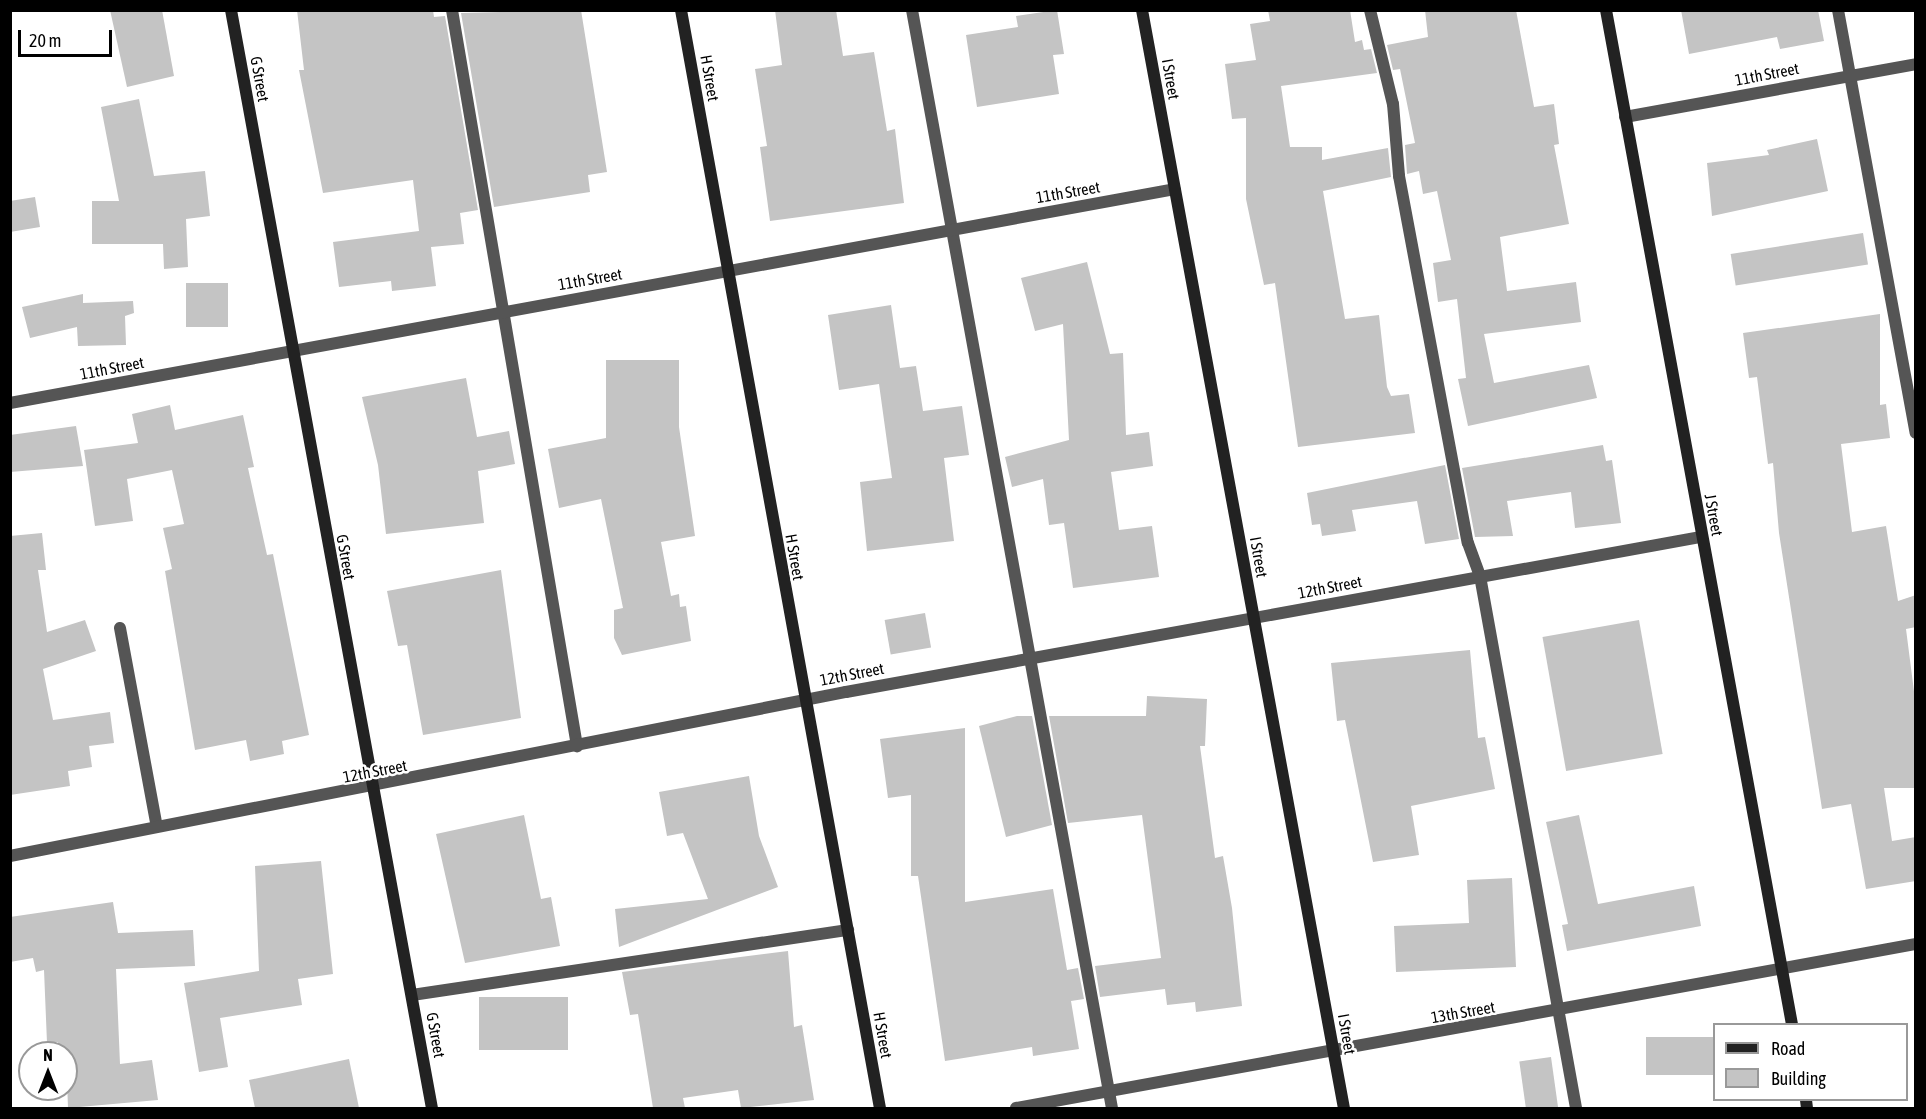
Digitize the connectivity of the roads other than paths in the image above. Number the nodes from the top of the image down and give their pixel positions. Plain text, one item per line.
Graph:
1 (231, 10) edge
2 (452, 10) edge
3 (681, 10) edge
4 (912, 10) edge
5 (1142, 10) edge
6 (1370, 10) edge
7 (1606, 10) edge
8 (1838, 10) edge
9 (1916, 64) edge
10 (1850, 75) junction
11 (1625, 117) junction
12 (1175, 189) junction
13 (951, 230) junction
14 (728, 272) junction
15 (507, 310) junction
16 (292, 351) junction
17 (10, 403) edge
18 (1916, 433) edge
19 (1701, 537) junction
20 (1480, 576) junction
21 (1253, 618) junction
22 (120, 628) dead end
23 (1029, 659) junction
24 (804, 700) junction
25 (577, 746) junction
26 (372, 789) junction
27 (157, 827) junction
28 (10, 856) edge
29 (848, 930) junction
30 (1916, 944) edge
31 (1783, 971) junction
32 (412, 995) junction
33 (1560, 1012) junction
34 (1792, 1023) edge
35 (1334, 1053) junction
36 (1109, 1093) junction
37 (432, 1108) edge
38 (880, 1108) edge
39 (1016, 1108) edge
40 (1112, 1108) edge
41 (1344, 1108) edge
42 (1576, 1108) edge

1 - 16 main road, G Street
2 - 15 street
3 - 14 main road, H Street
4 - 13 street
5 - 12 main road, I Street
6 - 20 street
7 - 11 main road, J Street
8 - 10 street
9 - 10 street, 11th Street
10 - 11 street, 11th Street
10 - 18 street
11 - 19 main road, J Street
12 - 13 street, 11th Street
12 - 21 main road, I Street
13 - 14 street, 11th Street
13 - 23 street
14 - 15 street, 11th Street
14 - 24 main road, H Street
15 - 16 street, 11th Street
15 - 25 street
16 - 17 street, 11th Street
16 - 26 main road, G Street
19 - 20 street, 12th Street
19 - 31 main road, J Street
20 - 21 street, 12th Street
20 - 33 street
21 - 23 street, 12th Street
21 - 35 main road, I Street
22 - 27 street
23 - 24 street, 12th Street
23 - 36 street
24 - 25 street, 12th Street
24 - 29 main road, H Street
25 - 26 street, 12th Street
26 - 27 street, 12th Street
26 - 32 main road, G Street
27 - 28 street, 12th Street
29 - 32 street
29 - 38 main road, H Street
30 - 31 street, 13th Street
31 - 33 street, 13th Street
31 - 34 main road, J Street
32 - 37 main road, G Street
33 - 35 street, 13th Street
33 - 42 street
35 - 36 street, 13th Street
35 - 41 main road, I Street
36 - 39 street, 13th Street
36 - 40 street

